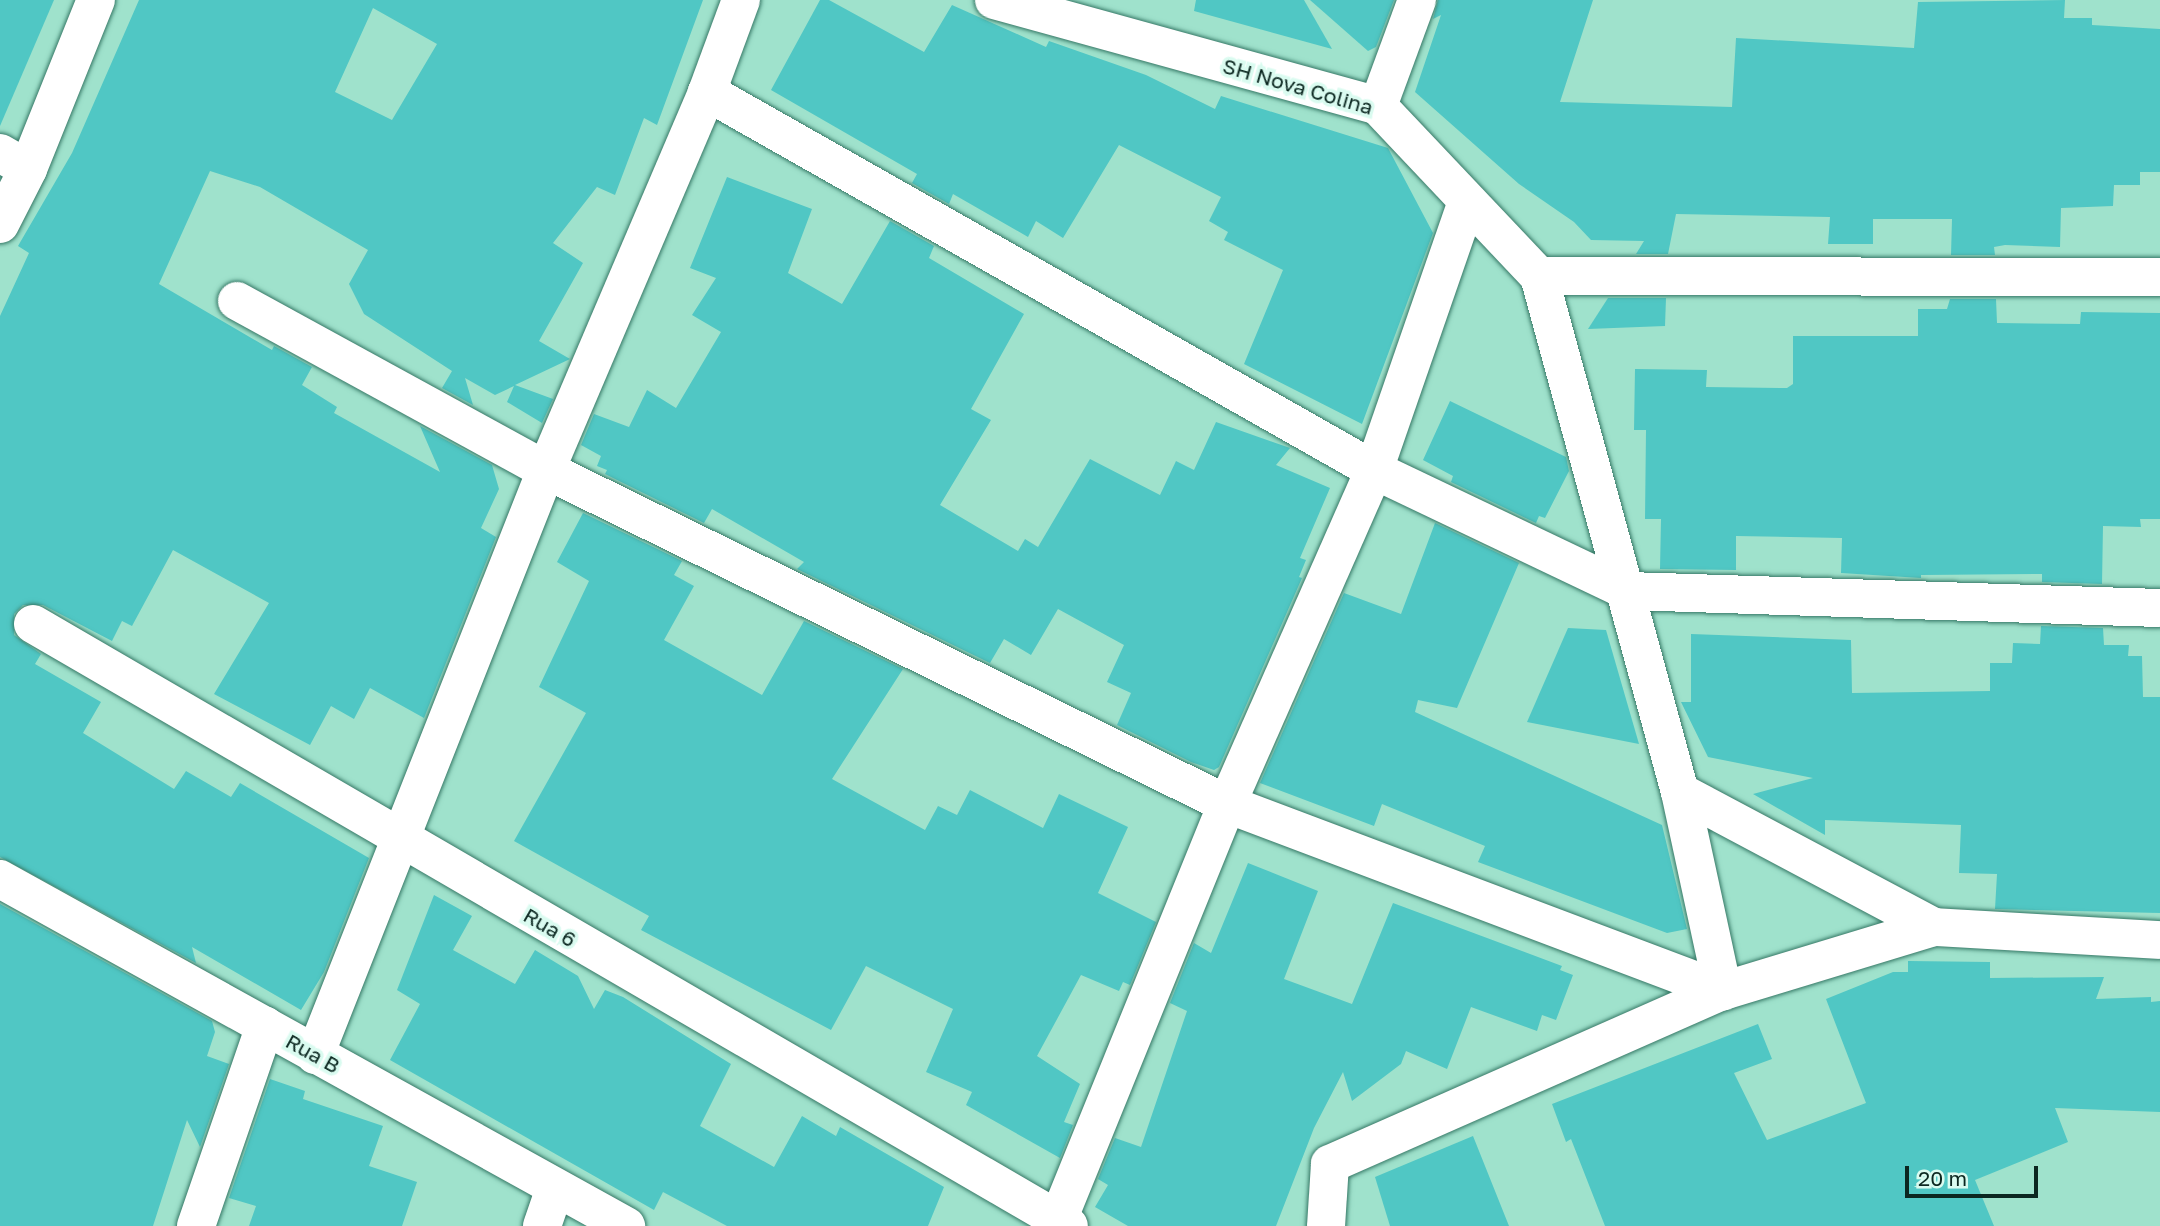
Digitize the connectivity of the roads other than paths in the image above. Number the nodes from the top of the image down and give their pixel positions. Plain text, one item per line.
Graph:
1 (96, 0) edge
2 (741, 0) edge
3 (995, 0) edge
4 (1417, 0) edge
5 (707, 92) junction
6 (1378, 106) junction
7 (14, 161) edge
8 (1467, 202) junction
9 (0, 224) edge
10 (1539, 276) junction
11 (2160, 277) edge
12 (237, 301) dead end
13 (546, 470) junction
14 (1374, 470) junction
15 (1628, 591) junction
16 (2160, 608) edge
17 (33, 624) dead end
18 (1680, 792) junction
19 (1227, 804) junction
20 (399, 840) junction
21 (0, 879) edge
22 (1934, 927) junction
23 (2160, 940) edge
24 (1723, 991) junction
25 (265, 1026) junction
26 (316, 1055) junction
27 (555, 1188) junction
28 (1064, 1223) edge
29 (197, 1226) edge
30 (542, 1226) edge
31 (626, 1226) edge
32 (1326, 1226) edge

1 - 7 street
2 - 5 street
3 - 6 street, SH Nova Colina
4 - 6 street
5 - 13 street
5 - 14 street
6 - 8 street, SH Nova Colina
7 - 9 street
8 - 10 street, SH Nova Colina
8 - 14 street
10 - 11 street
10 - 15 street
12 - 13 street
13 - 19 street
13 - 20 street
14 - 15 street
14 - 19 street
15 - 16 street
15 - 18 street
17 - 20 street, Rua 6
18 - 22 street
18 - 24 street
19 - 24 street
19 - 28 street
20 - 26 street
20 - 28 street, Rua 6
21 - 25 street, Rua B
22 - 23 street
22 - 24 street
24 - 32 street
25 - 26 street, Rua B
25 - 29 street
26 - 27 street, Rua B
27 - 30 street
27 - 31 street, Rua B

